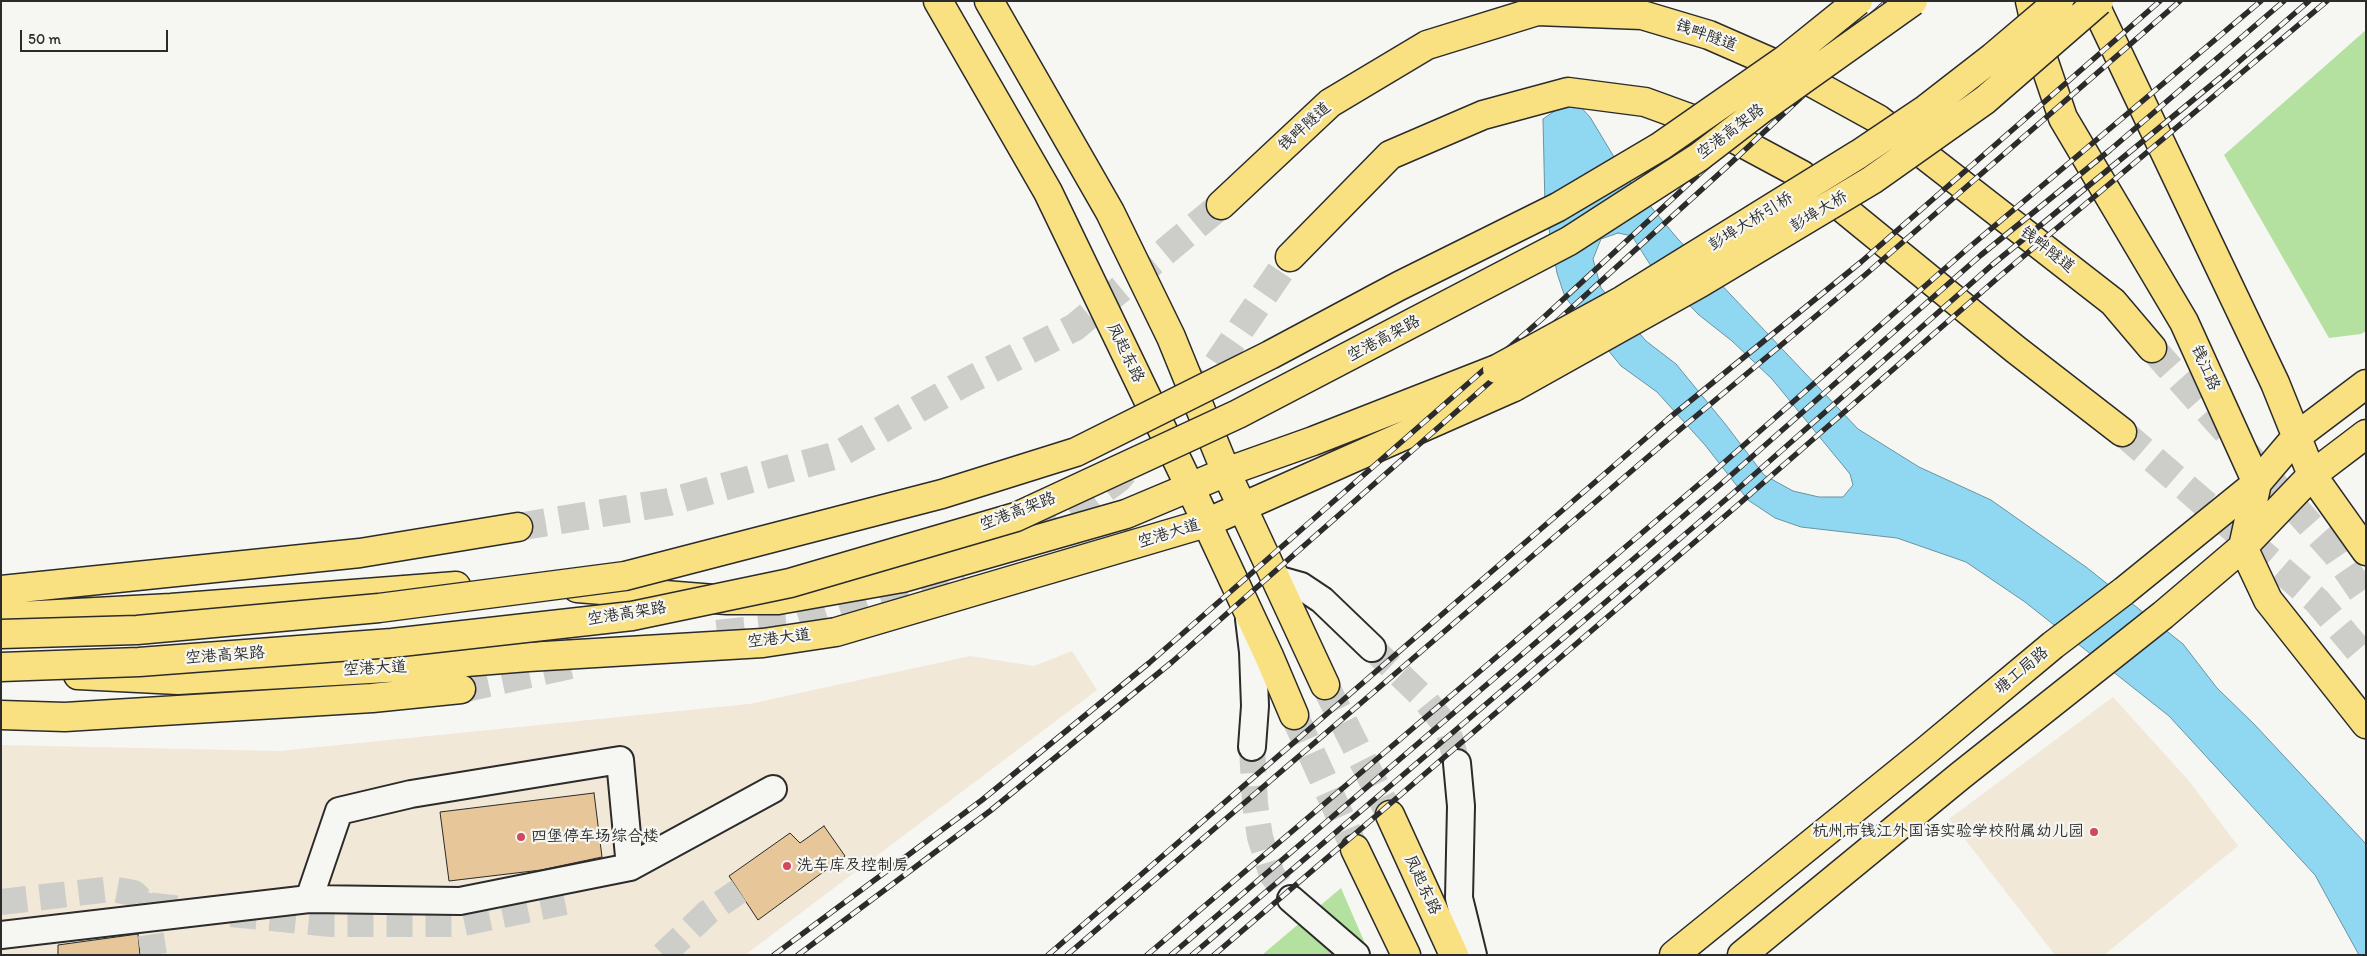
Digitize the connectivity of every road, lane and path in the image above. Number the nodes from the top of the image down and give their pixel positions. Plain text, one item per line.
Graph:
1 (938, 1) edge
2 (989, 1) edge
3 (1858, 1) edge
4 (1913, 1) edge
5 (2030, 1) edge
6 (2059, 1) edge
7 (2093, 1) edge
8 (2099, 1) edge
9 (1220, 205) tunnel mouth
10 (1290, 257) tunnel mouth
11 (2152, 348) tunnel mouth
12 (1505, 378) junction
13 (2366, 384) edge
14 (2122, 432) tunnel mouth
15 (2366, 434) edge
16 (2297, 436) junction
17 (1226, 472) junction
18 (2312, 475) junction
19 (2257, 482) junction
20 (1190, 487) junction
21 (1243, 506) junction
22 (1206, 523) junction
23 (518, 527) tunnel mouth
24 (2243, 547) junction
25 (2366, 551) edge
26 (1276, 579) junction
27 (1, 590) edge
28 (1248, 610) junction
29 (1, 617) edge
30 (1, 634) edge
31 (1372, 648) tunnel mouth
32 (1, 669) edge
33 (1325, 686) tunnel mouth
34 (461, 688) tunnel mouth
35 (1, 715) edge
36 (1294, 715) tunnel mouth
37 (2366, 724) edge
38 (1252, 747) tunnel mouth
39 (1457, 763) tunnel mouth
40 (773, 789) dead end
41 (1390, 815) tunnel mouth
42 (1355, 849) tunnel mouth
43 (630, 867) junction
44 (309, 899) junction
45 (1291, 899) tunnel mouth
46 (1, 935) edge
47 (1356, 955) edge
48 (1406, 955) edge
49 (1454, 955) edge
50 (1472, 955) edge
51 (1674, 955) edge
52 (1742, 955) edge

1 - 20 main road, 凤起东路
2 - 17 main road
3 - 30 main road, 空港高架路, bridge
4 - 32 main road, 空港高架路, bridge
5 - 19 main road, 钱江路
6 - 12 main road, 彭埠大桥引桥, bridge
7 - 16 main road
8 - 12 main road, 彭埠大桥, bridge
9 - 11 main road, 钱畔隧道
10 - 14 main road
12 - 17 main road, 空港大道
12 - 21 main road, 空港大道
13 - 16 main road, 塘工局路
15 - 18 main road
16 - 18 main road
16 - 19 main road, 塘工局路
17 - 20 main road, 空港大道
17 - 21 main road
18 - 24 main road
18 - 25 main road
19 - 24 main road
19 - 51 main road, 塘工局路
20 - 22 main road, 凤起东路
20 - 29 main road, 空港大道
21 - 22 main road, 空港大道
21 - 26 main road
22 - 28 main road, 凤起东路
22 - 32 main road, 空港大道
23 - 27 main road
24 - 37 main road
24 - 52 main road
26 - 31 street
26 - 33 main road
28 - 36 main road, 凤起东路
28 - 38 street
34 - 35 main road
39 - 50 street
40 - 43 street
41 - 49 main road, 凤起东路
42 - 48 main road
43 - 44 street
43 - 44 street
44 - 46 street
45 - 47 street

